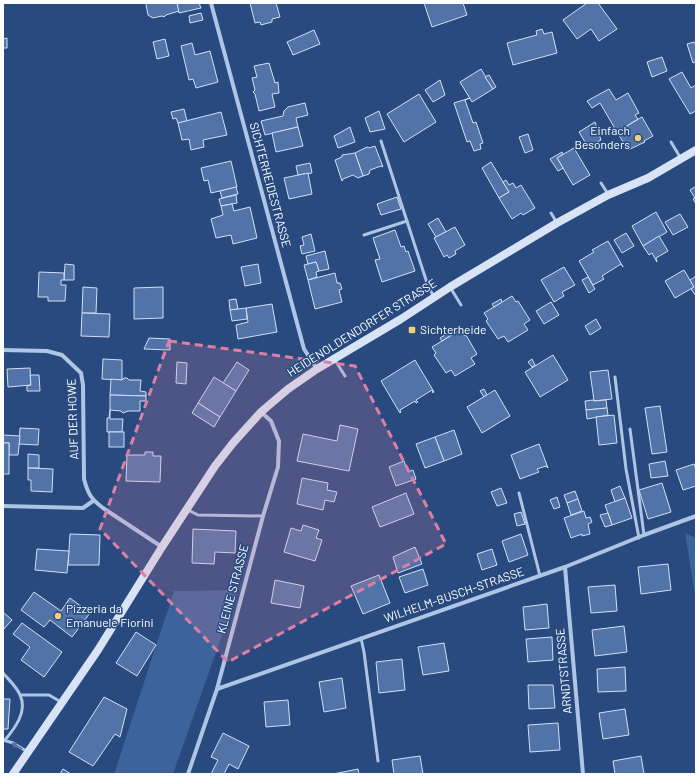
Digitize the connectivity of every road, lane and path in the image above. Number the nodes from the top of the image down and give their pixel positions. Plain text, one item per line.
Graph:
1 (211, 3) edge
2 (381, 142) dead end
3 (671, 142) dead end
4 (696, 150) edge
5 (681, 159) junction
6 (601, 183) dead end
7 (608, 195) junction
8 (551, 213) dead end
9 (407, 221) junction
10 (557, 223) junction
11 (364, 235) dead end
12 (450, 288) junction
13 (434, 297) junction
14 (461, 305) dead end
15 (3, 350) edge
16 (334, 359) junction
17 (317, 369) junction
18 (345, 376) dead end
19 (615, 377) dead end
20 (262, 412) junction
21 (630, 429) dead end
22 (519, 493) dead end
23 (93, 501) junction
24 (3, 506) edge
25 (186, 509) junction
26 (263, 516) junction
27 (696, 516) edge
28 (644, 535) junction
29 (639, 538) junction
30 (162, 546) junction
31 (565, 567) junction
32 (540, 576) junction
33 (361, 638) junction
34 (3, 673) edge
35 (217, 689) junction
36 (21, 695) junction
37 (62, 703) junction
38 (4, 740) edge
39 (29, 752) junction
40 (378, 761) dead end
41 (13, 774) edge
42 (188, 774) edge
43 (583, 774) edge

1 - 17 street, SICHTERHEIDESTRASSE
2 - 9 lane
3 - 5 lane
4 - 5 street, HEIDENOLDENDORFER STRASSE
5 - 7 street, HEIDENOLDENDORFER STRASSE
6 - 7 lane
7 - 10 street, HEIDENOLDENDORFER STRASSE
8 - 10 lane
9 - 11 lane
9 - 13 lane
10 - 12 street, HEIDENOLDENDORFER STRASSE
12 - 13 street, HEIDENOLDENDORFER STRASSE
12 - 14 lane
13 - 16 street, HEIDENOLDENDORFER STRASSE
15 - 23 street, AUF DER HOWE
16 - 17 street, HEIDENOLDENDORFER STRASSE
16 - 18 lane
17 - 20 street, HEIDENOLDENDORFER STRASSE
19 - 29 lane
20 - 25 street, HEIDENOLDENDORFER STRASSE
20 - 26 street, KLEINE STRASSE
21 - 28 lane
22 - 32 lane
23 - 24 street
23 - 30 street
25 - 26 lane
25 - 30 street, HEIDENOLDENDORFER STRASSE
26 - 35 street, KLEINE STRASSE
27 - 28 street, WILHELM-BUSCH-STRASSE
28 - 29 street, WILHELM-BUSCH-STRASSE
29 - 31 street, WILHELM-BUSCH-STRASSE
30 - 37 street, HEIDENOLDENDORFER STRASSE
31 - 32 street, WILHELM-BUSCH-STRASSE
31 - 43 street, ARNDTSTRASSE
32 - 33 street, WILHELM-BUSCH-STRASSE
33 - 35 street, WILHELM-BUSCH-STRASSE
33 - 40 lane
34 - 36 lane
35 - 42 street, KLEINE STRASSE
36 - 37 lane
36 - 38 lane
37 - 39 street, HEIDENOLDENDORFER STRASSE
39 -> 38 lane
39 - 41 street, HEIDENOLDENDORFER STRASSE

